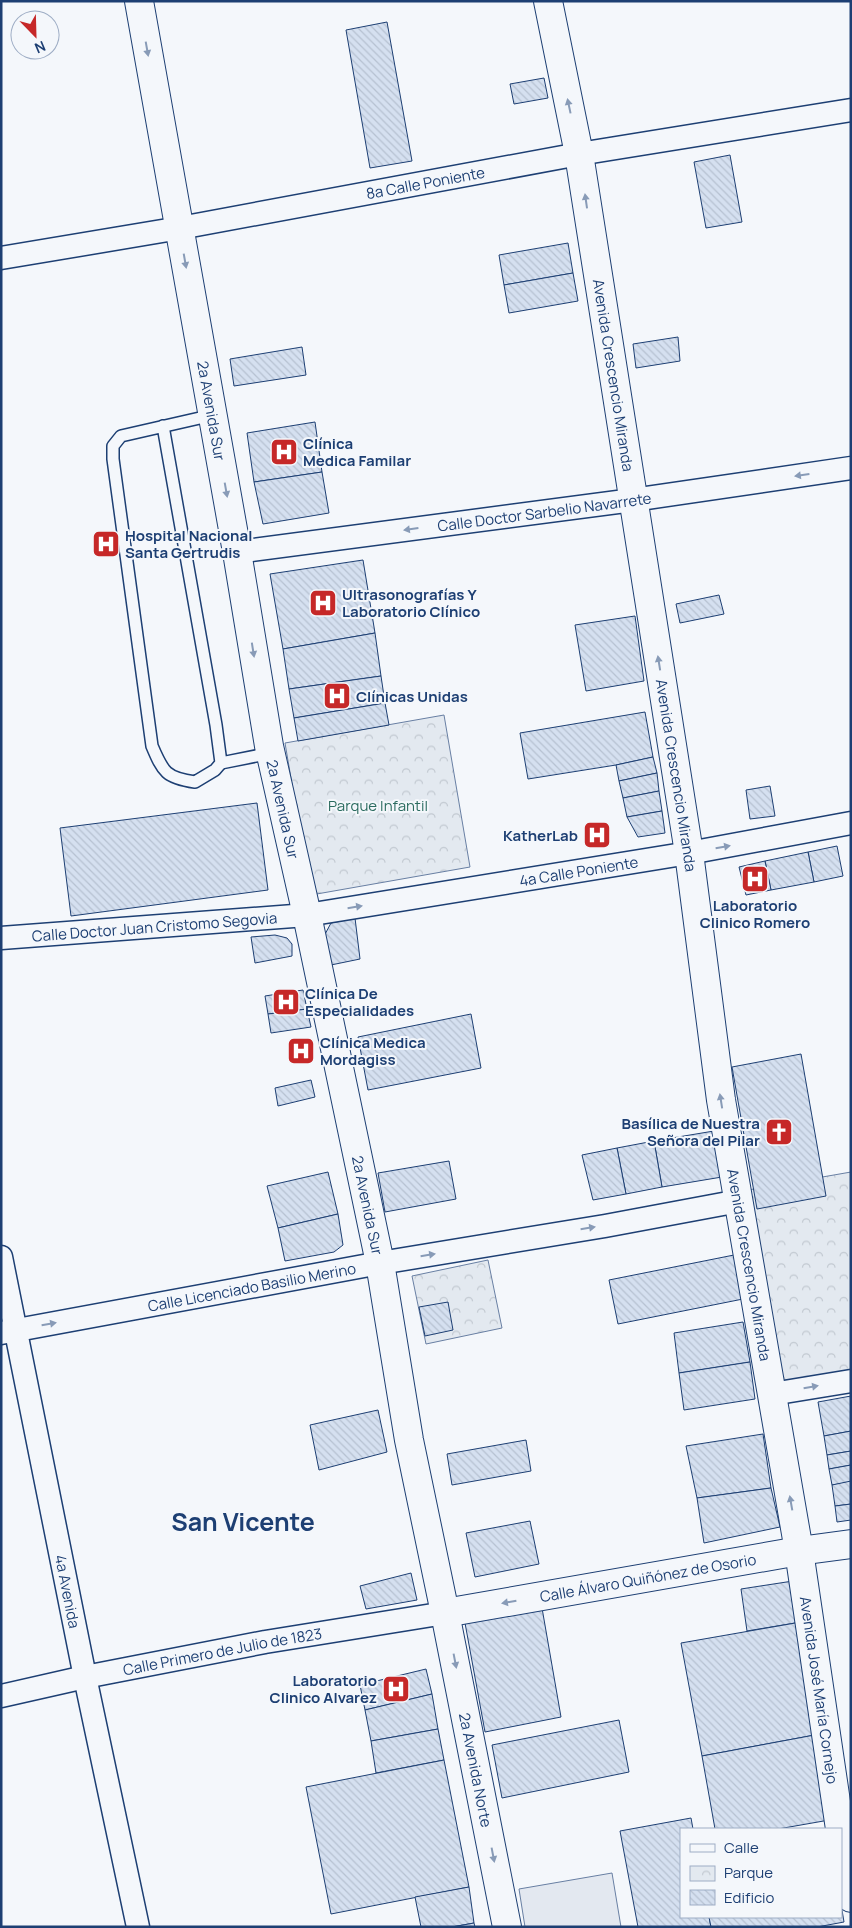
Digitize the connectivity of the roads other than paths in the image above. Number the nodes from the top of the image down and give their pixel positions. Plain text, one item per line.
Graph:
1 (138, 1) edge
2 (548, 1) edge
3 (851, 110) edge
4 (579, 154) junction
5 (180, 228) junction
6 (1, 258) edge
7 (213, 415) junction
8 (163, 426) junction
9 (851, 468) edge
10 (633, 500) junction
11 (237, 552) junction
12 (271, 753) junction
13 (221, 763) junction
14 (851, 823) edge
15 (689, 853) junction
16 (307, 915) junction
17 (1, 938) edge
18 (739, 1201) junction
19 (1, 1257) edge
20 (380, 1263) junction
21 (9, 1331) edge
22 (851, 1380) edge
23 (772, 1394) junction
24 (851, 1544) edge
25 (799, 1551) junction
26 (445, 1613) junction
27 (85, 1677) junction
28 (1, 1696) edge
29 (841, 1828) edge
30 (842, 1837) edge
31 (851, 1898) edge
32 (138, 1927) edge
33 (507, 1927) edge

1 -> 5 main road, 2a Avenida Sur
4 -> 2 main road, Avenida Crescencio Miranda
3 - 4 street, 8a Calle Poniente
4 - 5 street, 8a Calle Poniente
10 -> 4 main road, Avenida Crescencio Miranda
5 - 6 street, 8a Calle Poniente
5 -> 7 main road, 2a Avenida Sur
7 - 8 lane
7 -> 11 main road, 2a Avenida Sur
8 - 13 lane
8 - 13 lane
9 -> 10 street, Calle Doctor Sarbelio Navarrete
10 -> 11 street, Calle Doctor Sarbelio Navarrete
15 -> 10 main road, Avenida Crescencio Miranda
11 -> 12 main road, 2a Avenida Sur
12 - 13 lane
12 - 16 main road, 2a Avenida Sur
15 -> 14 street, 4a Calle Poniente
16 -> 15 street, 4a Calle Poniente
18 -> 15 main road, Avenida Crescencio Miranda
16 - 17 street, Calle Doctor Juan Cristomo Segovia
16 - 20 main road, 2a Avenida Sur
20 -> 18 street, Calle Licenciado Basilio Merino
18 - 23 main road, Avenida Crescencio Miranda
19 - 21 street, 4a Avenida
21 -> 20 street, Calle Licenciado Basilio Merino
20 - 26 main road, 2a Avenida Sur
21 - 27 street, 4a Avenida
23 -> 22 street
25 -> 23 main road, Avenida Crescencio Miranda
24 - 25 main road, Calle Álvaro Quiñónez de Osorio
25 -> 26 main road, Calle Álvaro Quiñónez de Osorio
25 - 29 main road, Avenida José María Cornejo
26 - 27 street, Calle Primero de Julio de 1823
26 -> 33 main road, 2a Avenida Norte
27 - 28 street, Calle Primero de Julio de 1823
27 - 32 street, 4a Avenida
30 - 31 main road, Avenida José María Cornejo

